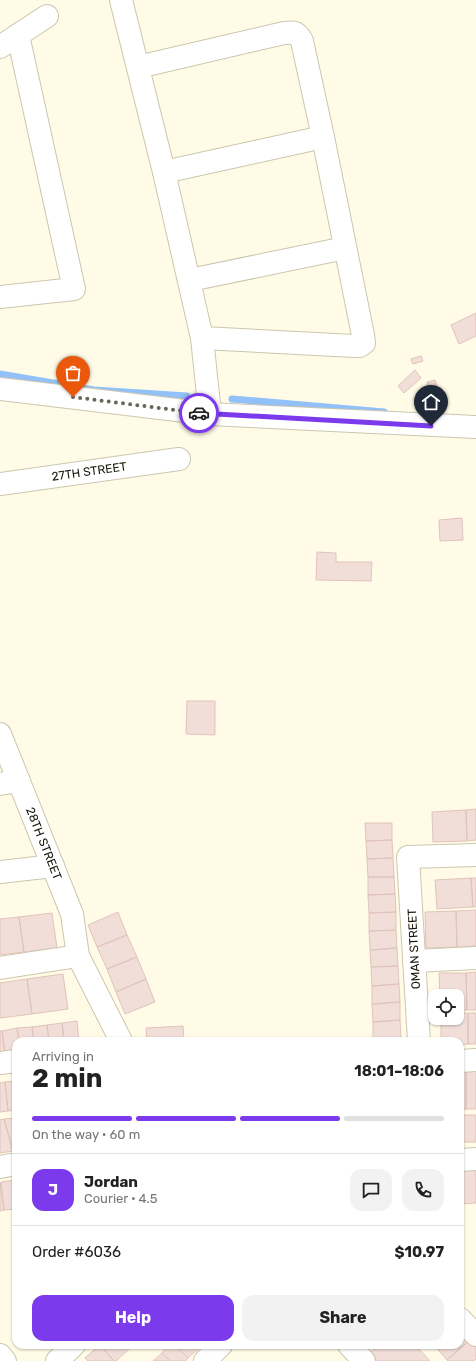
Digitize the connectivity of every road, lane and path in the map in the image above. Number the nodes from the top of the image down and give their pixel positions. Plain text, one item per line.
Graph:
1 (121, 0) edge
2 (47, 16) dead end
3 (18, 35) junction
4 (0, 47) edge
5 (138, 67) junction
6 (324, 136) junction
7 (164, 172) junction
8 (345, 248) junction
9 (190, 280) junction
10 (0, 297) edge
11 (202, 338) junction
12 (0, 389) edge
13 (210, 414) junction
14 (476, 428) edge
15 (179, 459) dead end
16 (0, 481) edge
17 (0, 734) edge
18 (10, 783) edge
19 (476, 855) edge
20 (53, 866) junction
21 (0, 872) edge
22 (78, 956) junction
23 (476, 958) edge
24 (414, 961) junction
25 (0, 968) edge
26 (120, 1037) edge
27 (419, 1037) edge
28 (476, 1060) edge
29 (464, 1061) edge
30 (12, 1062) edge
31 (0, 1063) edge
32 (476, 1159) edge
33 (464, 1160) edge
34 (12, 1164) edge
35 (0, 1166) edge
36 (464, 1323) edge
37 (476, 1335) edge
38 (70, 1349) edge
39 (217, 1349) edge
40 (0, 1355) edge
41 (5, 1361) edge
42 (57, 1361) edge
43 (205, 1361) edge

1 - 5 street
2 - 3 street
3 - 4 street
3 - 10 street
5 - 6 street
5 - 7 street
6 - 7 street
6 - 8 street
7 - 9 street
8 - 9 street
8 - 11 street
9 - 11 street
11 - 13 street
12 - 13 street
13 - 14 street
15 - 16 street, 27TH STREET
17 - 18 street, 28TH STREET
18 - 20 street, 28TH STREET
19 - 24 street, OMAN STREET
20 - 21 street
20 - 22 street, 28TH STREET
22 - 25 street
22 - 26 street, 28TH STREET
23 - 24 street
24 - 27 street, OMAN STREET
28 - 29 street
30 - 31 street
32 - 33 street
34 - 35 street
36 - 37 street
38 - 42 street
39 - 43 street
40 - 41 street

